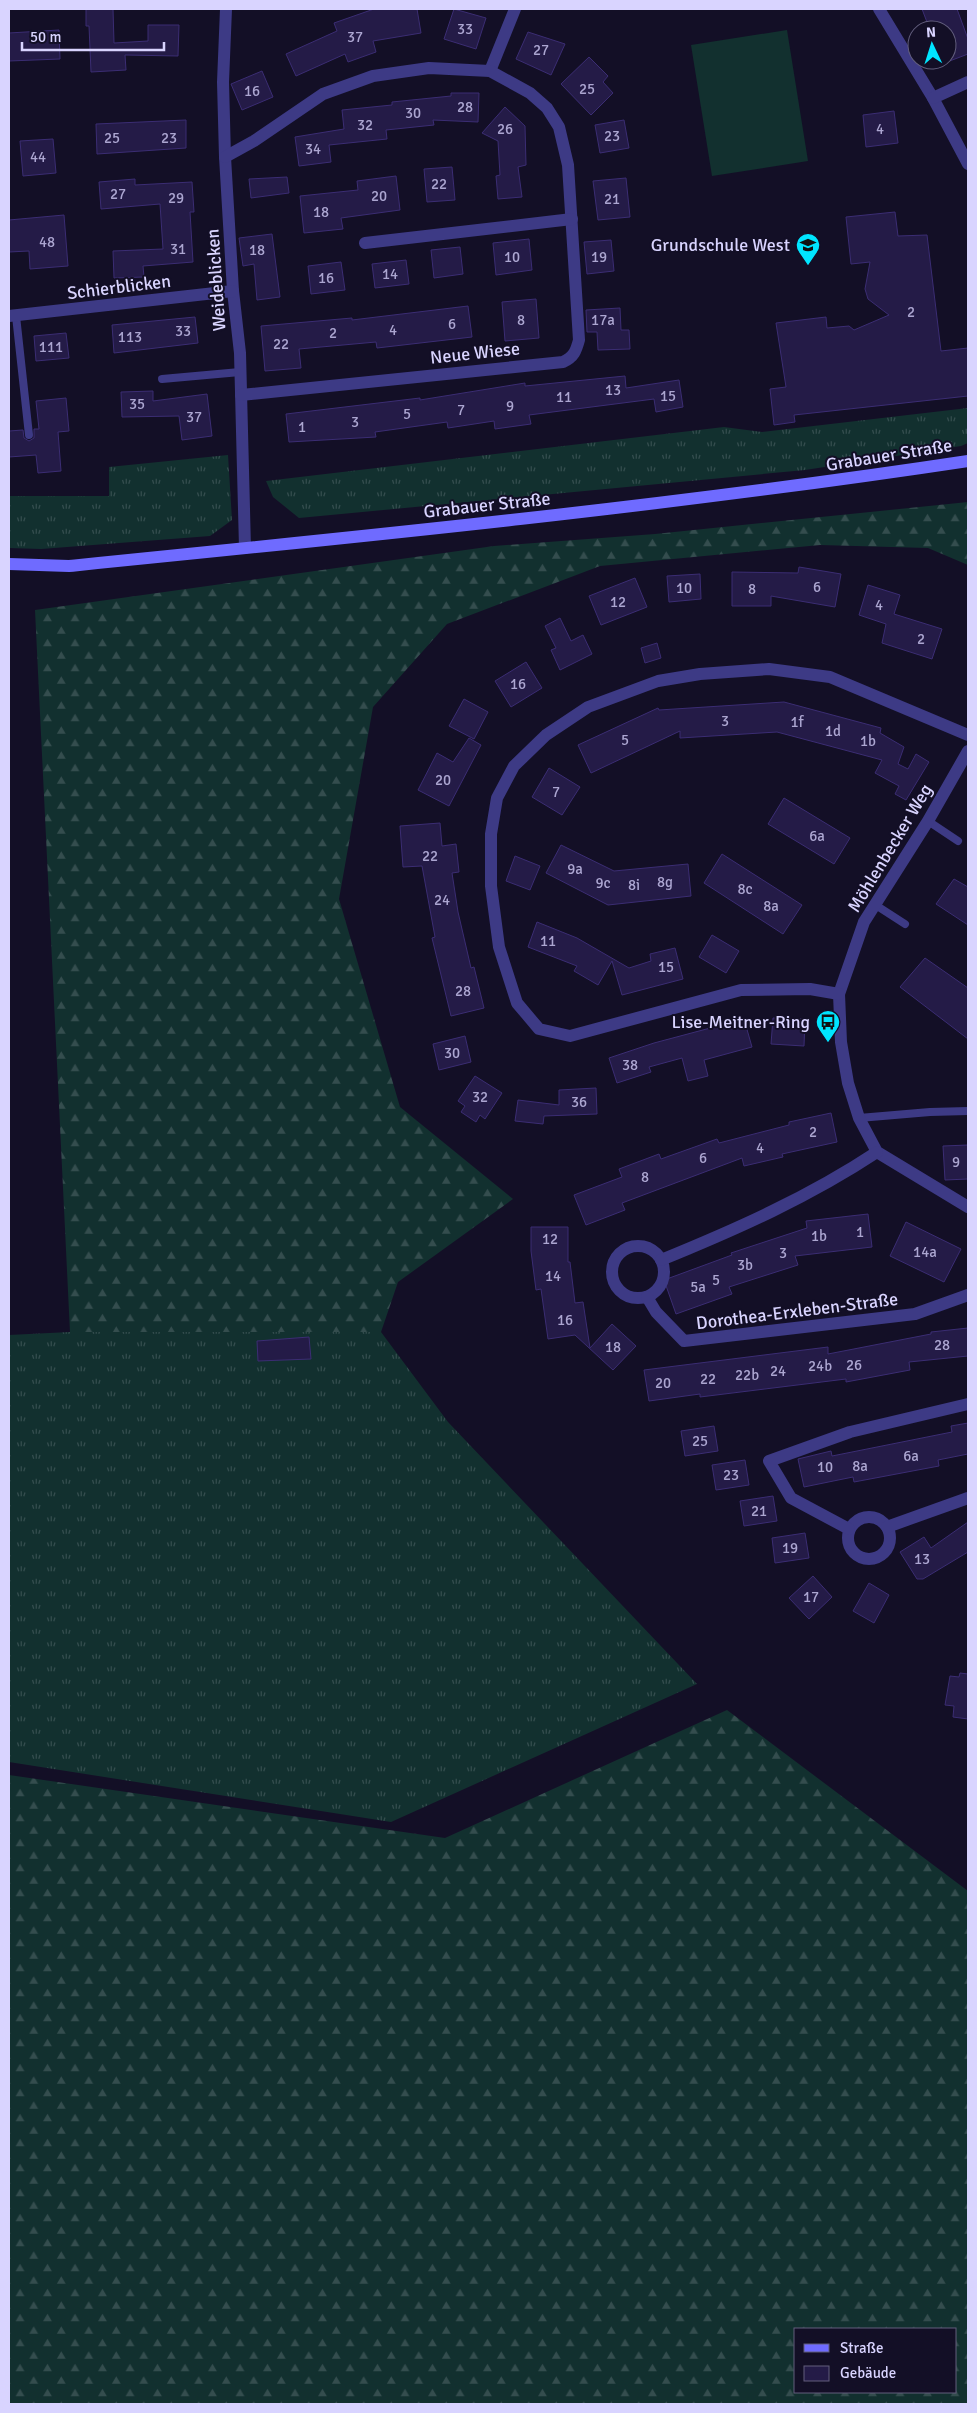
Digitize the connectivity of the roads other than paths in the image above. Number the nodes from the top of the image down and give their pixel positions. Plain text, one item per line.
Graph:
1 (226, 9) edge
2 (515, 9) edge
3 (879, 9) edge
4 (490, 71) junction
5 (968, 82) edge
6 (933, 98) junction
7 (225, 157) junction
8 (968, 164) edge
9 (572, 219) junction
10 (365, 243) dead end
11 (233, 291) junction
12 (12, 316) edge
13 (240, 372) junction
14 (162, 380) dead end
15 (241, 395) junction
16 (29, 435) dead end
17 (968, 461) edge
18 (245, 548) junction
19 (9, 564) edge
20 (968, 735) edge
21 (968, 751) edge
22 (928, 821) junction
23 (958, 841) dead end
24 (874, 904) junction
25 (905, 924) dead end
26 (839, 994) junction
27 (968, 1111) edge
28 (858, 1118) junction
29 (877, 1152) junction
30 (968, 1207) edge
31 (661, 1260) junction
32 (968, 1295) edge
33 (648, 1297) junction
34 (968, 1404) edge
35 (968, 1498) edge
36 (887, 1527) junction
37 (849, 1529) junction

1 - 7 street, Weideblicken
2 - 4 street
3 - 6 street
4 - 7 street, Neue Wiese
4 - 9 street, Neue Wiese
5 - 6 street
6 - 8 street
7 - 11 street, Weideblicken
9 - 10 street
9 - 15 street, Neue Wiese
11 - 12 street, Schierblicken
11 - 13 street, Weideblicken
12 - 16 lane
13 - 14 lane
13 - 15 street, Weideblicken
15 - 18 street, Weideblicken
17 - 18 main road, Grabauer Straße
18 - 19 main road, Grabauer Straße
20 - 26 street
21 - 22 street, Möhlenbecker Weg
22 - 23 lane
22 - 24 street, Möhlenbecker Weg
24 - 25 lane
24 - 26 street, Möhlenbecker Weg
26 - 28 street, Möhlenbecker Weg
27 - 28 lane
28 - 29 street, Möhlenbecker Weg
29 - 30 street, Möhlenbecker Weg
29 - 31 street
31 - 33 street
31 - 33 street
32 - 33 street, Dorothea-Erxleben-Straße
34 - 37 street
35 - 36 street
36 - 37 street
36 - 37 street

